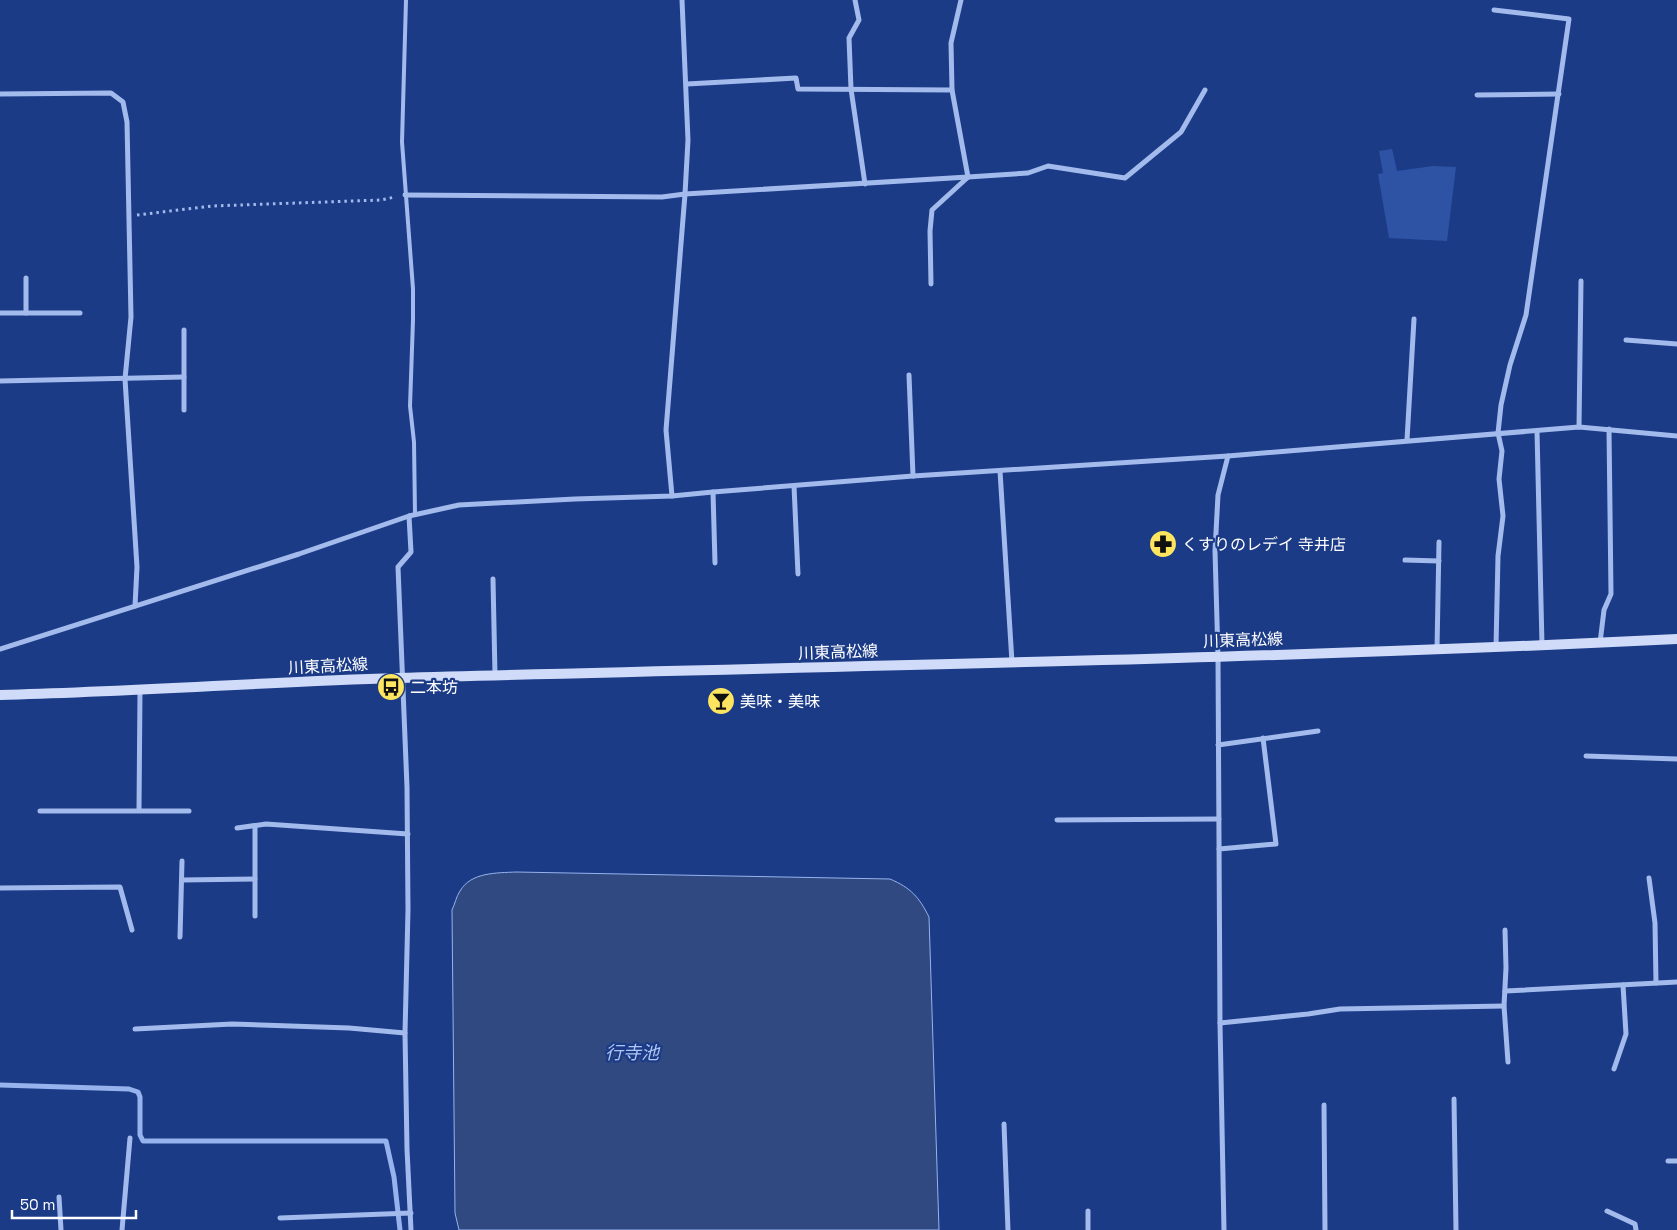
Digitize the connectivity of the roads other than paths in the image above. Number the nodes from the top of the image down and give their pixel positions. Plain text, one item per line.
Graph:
1 (406, 0) edge
2 (682, 0) edge
3 (855, 0) edge
4 (961, 0) edge
5 (1494, 10) dead end
6 (686, 84) junction
7 (851, 90) junction
8 (952, 90) junction
9 (1205, 90) dead end
10 (0, 94) edge
11 (1559, 94) junction
12 (1477, 95) dead end
13 (968, 177) junction
14 (865, 184) junction
15 (685, 194) junction
16 (405, 195) junction
17 (26, 278) dead end
18 (1581, 282) dead end
19 (931, 284) dead end
20 (0, 312) edge
21 (26, 313) junction
22 (80, 313) dead end
23 (1414, 319) dead end
24 (184, 330) dead end
25 (1626, 340) dead end
26 (1677, 344) edge
27 (909, 375) dead end
28 (184, 377) junction
29 (125, 379) junction
30 (0, 381) edge
31 (184, 410) dead end
32 (1579, 427) junction
33 (1609, 429) junction
34 (1537, 431) junction
35 (1498, 434) junction
36 (1677, 436) edge
37 (1407, 440) junction
38 (1228, 456) junction
39 (1000, 471) junction
40 (913, 476) junction
41 (794, 486) junction
42 (714, 492) junction
43 (672, 496) junction
44 (412, 515) junction
45 (1439, 542) dead end
46 (1405, 560) dead end
47 (1438, 561) junction
48 (715, 563) dead end
49 (798, 574) dead end
50 (493, 578) dead end
51 (135, 606) junction
52 (1677, 639) edge
53 (1600, 643) junction
54 (1542, 646) junction
55 (0, 648) edge
56 (1496, 648) junction
57 (1437, 650) junction
58 (1218, 656) junction
59 (1012, 662) junction
60 (496, 676) junction
61 (402, 678) junction
62 (140, 691) junction
63 (0, 695) edge
64 (1318, 731) dead end
65 (1263, 738) junction
66 (1218, 745) junction
67 (1586, 756) dead end
68 (1677, 758) edge
69 (40, 810) dead end
70 (139, 810) junction
71 (189, 811) dead end
72 (1219, 818) junction
73 (1057, 820) dead end
74 (255, 826) junction
75 (237, 828) dead end
76 (408, 834) junction
77 (1219, 849) junction
78 (182, 861) dead end
79 (1649, 878) dead end
80 (255, 879) junction
81 (182, 880) junction
82 (0, 888) edge
83 (255, 916) dead end
84 (132, 930) dead end
85 (1505, 930) dead end
86 (180, 937) dead end
87 (1677, 982) edge
88 (1656, 983) junction
89 (1622, 985) junction
90 (1505, 990) junction
91 (1504, 1006) junction
92 (1220, 1023) junction
93 (135, 1029) dead end
94 (405, 1033) junction
95 (1508, 1062) dead end
96 (1614, 1069) dead end
97 (1454, 1099) dead end
98 (1324, 1105) dead end
99 (1004, 1124) dead end
100 (130, 1138) dead end
101 (1668, 1161) dead end
102 (1677, 1161) edge
103 (59, 1197) dead end
104 (1088, 1211) dead end
105 (1607, 1211) dead end
106 (411, 1213) junction
107 (280, 1218) dead end
108 (61, 1230) edge
109 (122, 1230) edge
110 (411, 1230) edge
111 (1008, 1230) edge
112 (1088, 1230) edge
113 (1224, 1230) edge
114 (1325, 1230) edge
115 (1456, 1230) edge
116 (1636, 1230) edge

1 - 16 lane
2 - 6 street
3 - 7 street
4 - 8 street
5 - 11 street
6 - 7 street
6 - 15 street
7 - 8 street
7 - 14 street
8 - 13 street
9 - 13 street
10 - 29 street
11 - 12 street
11 - 35 street
13 - 14 street
13 - 19 street
14 - 15 street
15 - 16 street
15 - 43 street
16 - 44 lane
17 - 21 street
18 - 32 street
20 - 21 street
21 - 22 street
23 - 37 street
24 - 28 street
25 - 26 street
27 - 40 street
28 - 29 street
28 - 31 street
29 - 30 street
29 - 51 street
32 - 33 street
32 - 34 street
33 - 36 street
33 - 53 street
34 - 35 street
34 - 54 street
35 - 37 street
35 - 56 street
37 - 38 street
38 - 39 street
38 - 58 street
39 - 40 street
39 - 59 street
40 - 41 street
41 - 42 street
41 - 49 street
42 - 43 street
42 - 48 street
43 - 44 street
44 - 51 street
44 - 61 street
45 - 47 street
46 - 47 street
47 - 57 street
50 - 60 street
51 - 55 street
52 - 53 main road, 川東高松線
53 - 54 main road, 川東高松線
54 - 56 main road, 川東高松線
56 - 57 main road, 川東高松線
57 - 58 main road, 川東高松線
58 - 59 main road, 川東高松線
58 - 66 street
59 - 60 main road, 川東高松線
60 - 61 main road, 川東高松線
61 - 62 main road, 川東高松線
61 - 76 street
62 - 63 main road, 川東高松線
62 - 70 street
64 - 65 street
65 - 66 street
65 - 77 street
66 - 72 street
67 - 68 street
69 - 70 street
70 - 71 street
72 - 73 street
72 - 77 street
74 - 75 street
74 - 76 street
74 - 80 street
76 - 94 street
77 - 92 street
78 - 81 street
79 - 88 street
80 - 81 street
80 - 83 street
81 - 86 street
82 - 84 street
85 - 90 street
87 - 88 street
88 - 89 street
89 - 90 street
89 - 96 street
90 - 91 street
91 - 92 street
91 - 95 street
92 - 113 street
93 - 94 street
94 - 106 street
97 - 115 street
98 - 114 street
99 - 111 street
100 - 109 street
101 - 102 street
103 - 108 street
104 - 112 street
105 - 116 street
106 - 107 street
106 - 110 street

